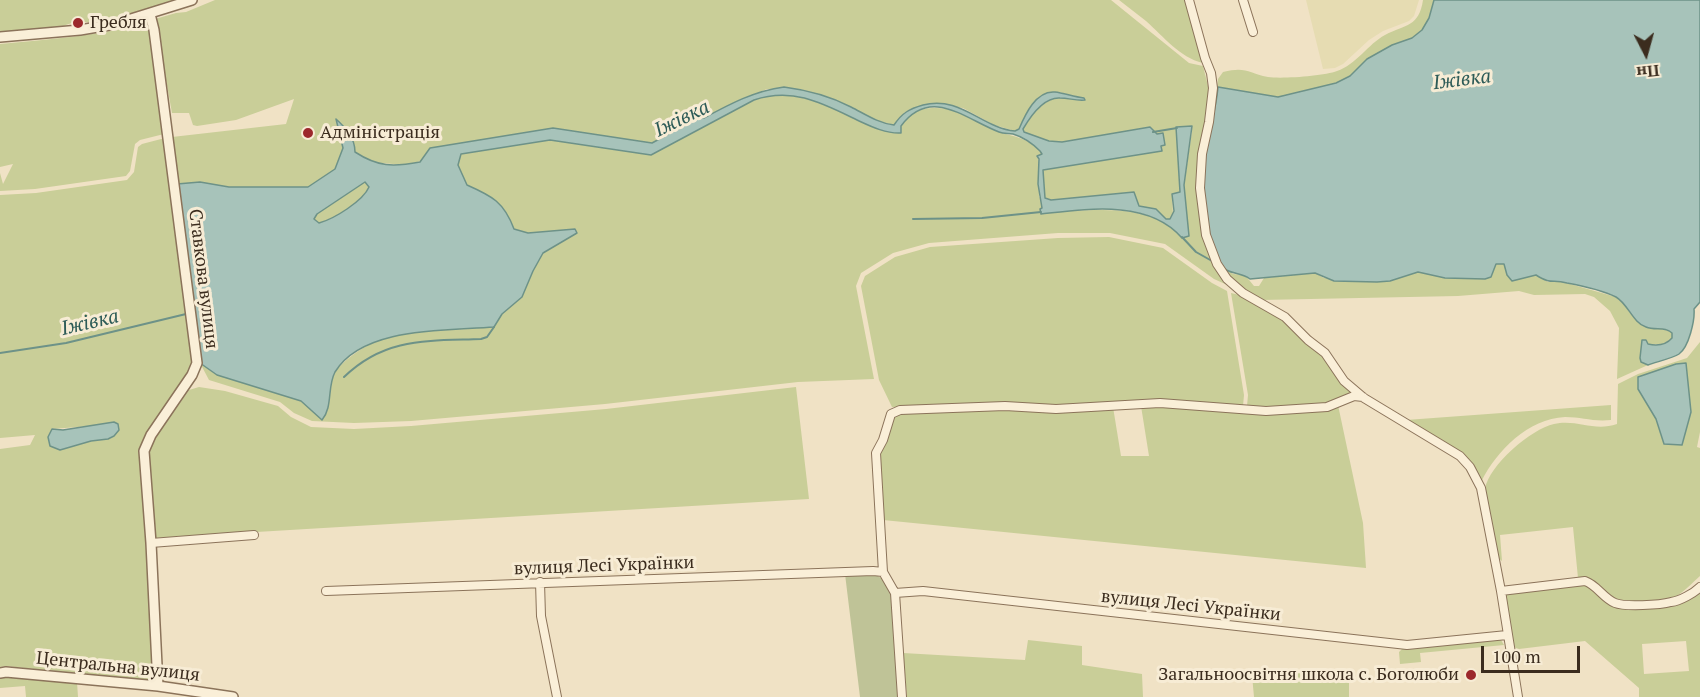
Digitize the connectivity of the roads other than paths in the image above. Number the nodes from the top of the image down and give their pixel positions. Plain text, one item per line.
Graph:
1 (192, 0) edge
2 (1189, 0) edge
3 (1243, 0) edge
4 (150, 14) junction
5 (1252, 32) dead end
6 (0, 38) edge
7 (1364, 398) junction
8 (254, 535) dead end
9 (151, 543) junction
10 (883, 572) junction
11 (540, 582) junction
12 (1700, 587) edge
13 (326, 591) dead end
14 (1501, 591) junction
15 (895, 593) junction
16 (1507, 635) junction
17 (0, 673) edge
18 (157, 682) junction
19 (233, 697) edge
20 (556, 697) edge
21 (902, 697) edge
22 (1518, 697) edge

1 - 4 street
2 - 7 street
3 - 5 street
4 - 6 street
4 - 9 street, Ставкова вулиця
7 - 10 street
7 - 14 street
8 - 9 street
9 - 18 street, Ставкова вулиця
10 - 11 street, вулиця Лесі Українки
10 - 15 street
11 - 13 street, вулиця Лесі Українки
11 - 20 street
12 - 14 street
14 - 16 street
15 - 16 street, вулиця Лесі Українки
15 - 21 street
16 - 22 street
17 - 18 street, Центральна вулиця
18 - 19 street, Центральна вулиця

